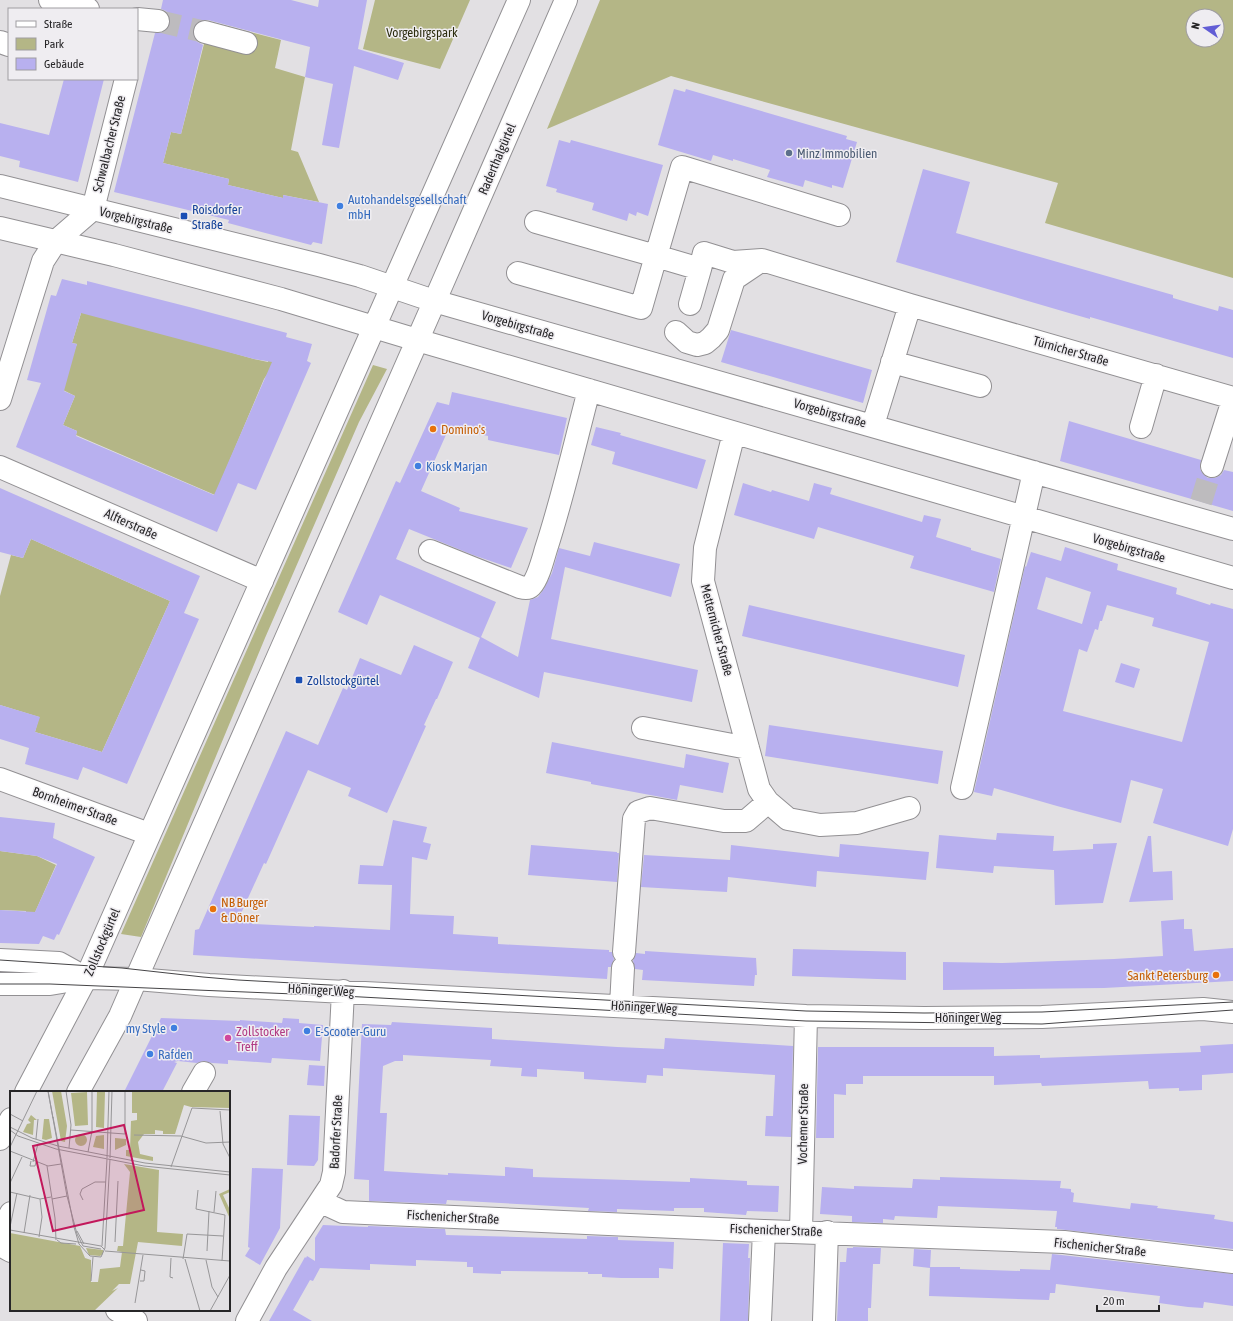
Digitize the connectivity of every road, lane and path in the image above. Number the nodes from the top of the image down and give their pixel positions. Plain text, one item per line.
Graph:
1 (518, 0) edge
2 (566, 0) edge
3 (205, 32) tunnel mouth
4 (246, 43) dead end
5 (126, 80) edge
6 (0, 186) edge
7 (93, 209) junction
8 (839, 216) dead end
9 (536, 222) dead end
10 (0, 228) edge
11 (56, 240) junction
12 (656, 256) junction
13 (762, 260) junction
14 (700, 269) junction
15 (518, 273) dead end
16 (392, 287) junction
17 (434, 301) junction
18 (690, 304) dead end
19 (910, 305) junction
20 (374, 327) junction
21 (676, 332) dead end
22 (417, 340) junction
23 (892, 362) junction
24 (1156, 376) junction
25 (980, 386) dead end
26 (589, 390) junction
27 (0, 399) edge
28 (1233, 399) edge
29 (873, 425) junction
30 (1141, 427) dead end
31 (734, 433) junction
32 (1212, 466) tunnel mouth
33 (0, 467) edge
34 (1034, 472) junction
35 (1024, 517) junction
36 (1233, 529) edge
37 (430, 551) dead end
38 (1233, 578) edge
39 (262, 581) junction
40 (643, 728) dead end
41 (748, 748) junction
42 (0, 779) edge
43 (962, 788) dead end
44 (768, 802) junction
45 (909, 808) dead end
46 (149, 834) junction
47 (0, 960) edge
48 (86, 978) junction
49 (136, 979) junction
50 (0, 984) edge
51 (343, 991) junction
52 (1233, 1002) edge
53 (621, 1006) junction
54 (1203, 1009) junction
55 (1233, 1012) edge
56 (806, 1016) junction
57 (204, 1073) dead end
58 (27, 1091) edge
59 (79, 1091) edge
60 (194, 1091) edge
61 (10, 1121) edge
62 (0, 1139) edge
63 (323, 1199) junction
64 (10, 1215) edge
65 (764, 1231) junction
66 (801, 1232) junction
67 (827, 1232) junction
68 (0, 1233) edge
69 (0, 1245) edge
70 (10, 1250) edge
71 (1233, 1262) edge
72 (119, 1311) edge
73 (136, 1321) edge
74 (247, 1321) edge
75 (760, 1321) edge
76 (824, 1321) edge

1 - 16 street
2 - 17 street, Raderthalgürtel
3 - 4 street
5 - 7 street, Schwalbacher Straße
6 - 7 street, Vorgebirgstraße
7 - 11 street, Schwalbacher Straße
7 - 16 street, Vorgebirgstraße
8 - 12 street
9 - 12 street
10 - 11 street, Vorgebirgstraße
11 - 20 street, Vorgebirgstraße
11 - 27 street
12 - 14 street
12 - 15 street
13 - 14 street
13 - 19 street, Türnicher Straße
13 - 21 street
14 - 18 street
16 - 17 street, Vorgebirgstraße
16 - 20 street
17 - 22 street, Raderthalgürtel
17 - 29 street, Vorgebirgstraße
19 - 23 street
19 - 24 street, Türnicher Straße
20 - 22 street, Vorgebirgstraße
20 - 39 street, Zollstockgürtel
22 - 26 street, Vorgebirgstraße
22 - 49 street
23 - 25 street
23 - 29 street
24 - 28 street, Türnicher Straße
24 - 30 street
26 - 31 street, Vorgebirgstraße
26 - 37 street
28 - 32 street, Türnicher Straße
29 - 34 street, Vorgebirgstraße
31 - 35 street, Vorgebirgstraße
31 - 41 street, Metternicher Straße
33 - 39 street, Alfterstraße
34 - 35 street
34 - 36 street, Vorgebirgstraße
35 - 38 street, Vorgebirgstraße
35 - 43 street
39 - 46 street, Zollstockgürtel
40 - 41 street
41 - 44 street, Metternicher Straße
42 - 46 street, Bornheimer Straße
44 - 45 street, Metternicher Straße
44 - 53 street
46 - 48 street, Zollstockgürtel
47 - 48 street, Höninger Weg
48 - 49 street, Höninger Weg
48 - 50 street, Höninger Weg
48 - 58 street, Zollstockgürtel
49 - 51 street, Höninger Weg
49 - 59 street
51 - 53 street, Höninger Weg
51 - 63 street, Badorfer Straße
52 - 54 street, Höninger Weg
53 - 56 street, Höninger Weg
54 - 55 street, Höninger Weg
54 - 56 street, Höninger Weg
56 - 66 street, Vochemer Straße
57 - 60 street
61 - 62 street
63 - 65 street, Fischenicher Straße
63 - 74 street, Badorfer Straße
64 - 68 street
65 - 66 street, Fischenicher Straße
65 - 75 street
66 - 67 street, Fischenicher Straße
67 - 71 street, Fischenicher Straße
67 - 76 street
69 - 70 street
72 - 73 street

